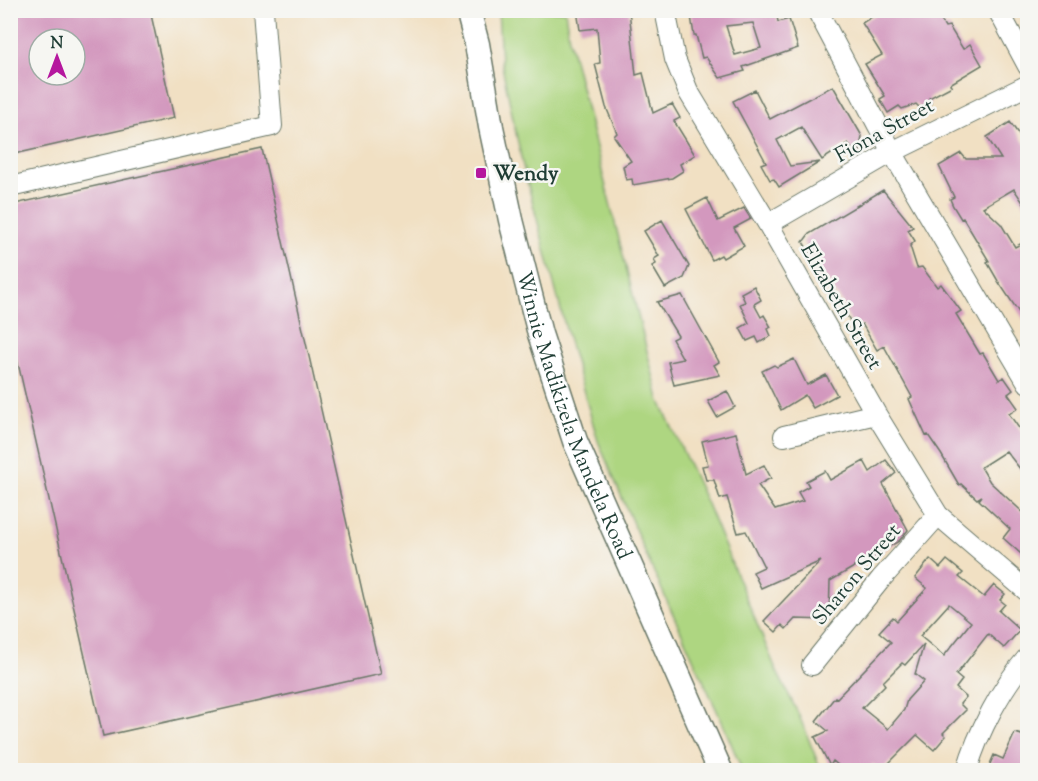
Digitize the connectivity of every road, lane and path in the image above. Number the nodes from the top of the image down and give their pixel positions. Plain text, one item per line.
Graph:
1 (262, 10) edge
2 (468, 10) edge
3 (478, 10) edge
4 (665, 10) edge
5 (817, 10) edge
6 (998, 10) edge
7 (477, 44) junction
8 (1028, 66) edge
9 (1028, 85) edge
10 (892, 152) junction
11 (10, 187) edge
12 (768, 224) junction
13 (1028, 383) edge
14 (876, 414) junction
15 (784, 436) dead end
16 (938, 515) junction
17 (1028, 592) edge
18 (1028, 657) edge
19 (812, 665) dead end
20 (720, 771) edge
21 (967, 771) edge

1 - 11 street
2 - 7 main road, Winnie Madikizela Mandela Road
3 - 7 main road, Winnie Madikizela Mandela Road
4 - 12 street, Elizabeth Street
5 - 10 street
6 - 8 street
7 - 20 main road, Winnie Madikizela Mandela Road
9 - 10 street, Fiona Street
10 - 12 street, Fiona Street
10 - 13 street
12 - 14 street, Elizabeth Street
14 - 15 street
14 - 16 street, Elizabeth Street
16 - 17 street, Elizabeth Street
16 - 19 street, Sharon Street
18 - 21 street

